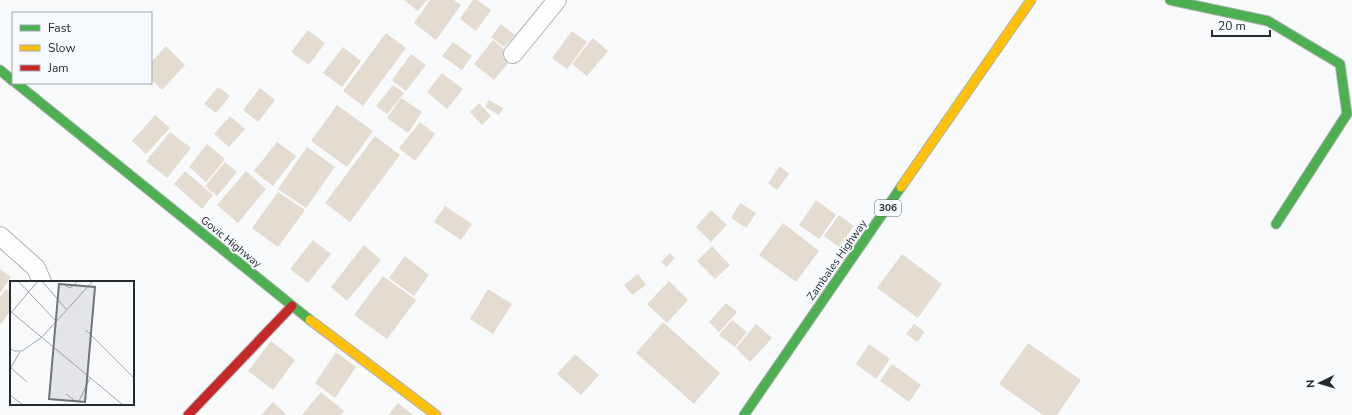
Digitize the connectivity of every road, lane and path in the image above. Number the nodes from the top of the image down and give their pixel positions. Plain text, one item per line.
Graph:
1 (557, 0) edge
2 (1032, 0) edge
3 (1170, 0) edge
4 (513, 54) dead end
5 (0, 70) edge
6 (12, 80) edge
7 (17, 84) edge
8 (1276, 224) dead end
9 (0, 236) edge
10 (42, 281) edge
11 (292, 306) junction
12 (433, 414) edge
13 (188, 415) edge
14 (744, 415) edge

1 - 4 street
2 - 14 main road, Zambales Highway / 306
3 - 8 main road
5 - 6 main road
7 - 11 main road, Govic Highway
9 - 10 street
11 - 12 main road, Govic Highway
11 - 13 main road

